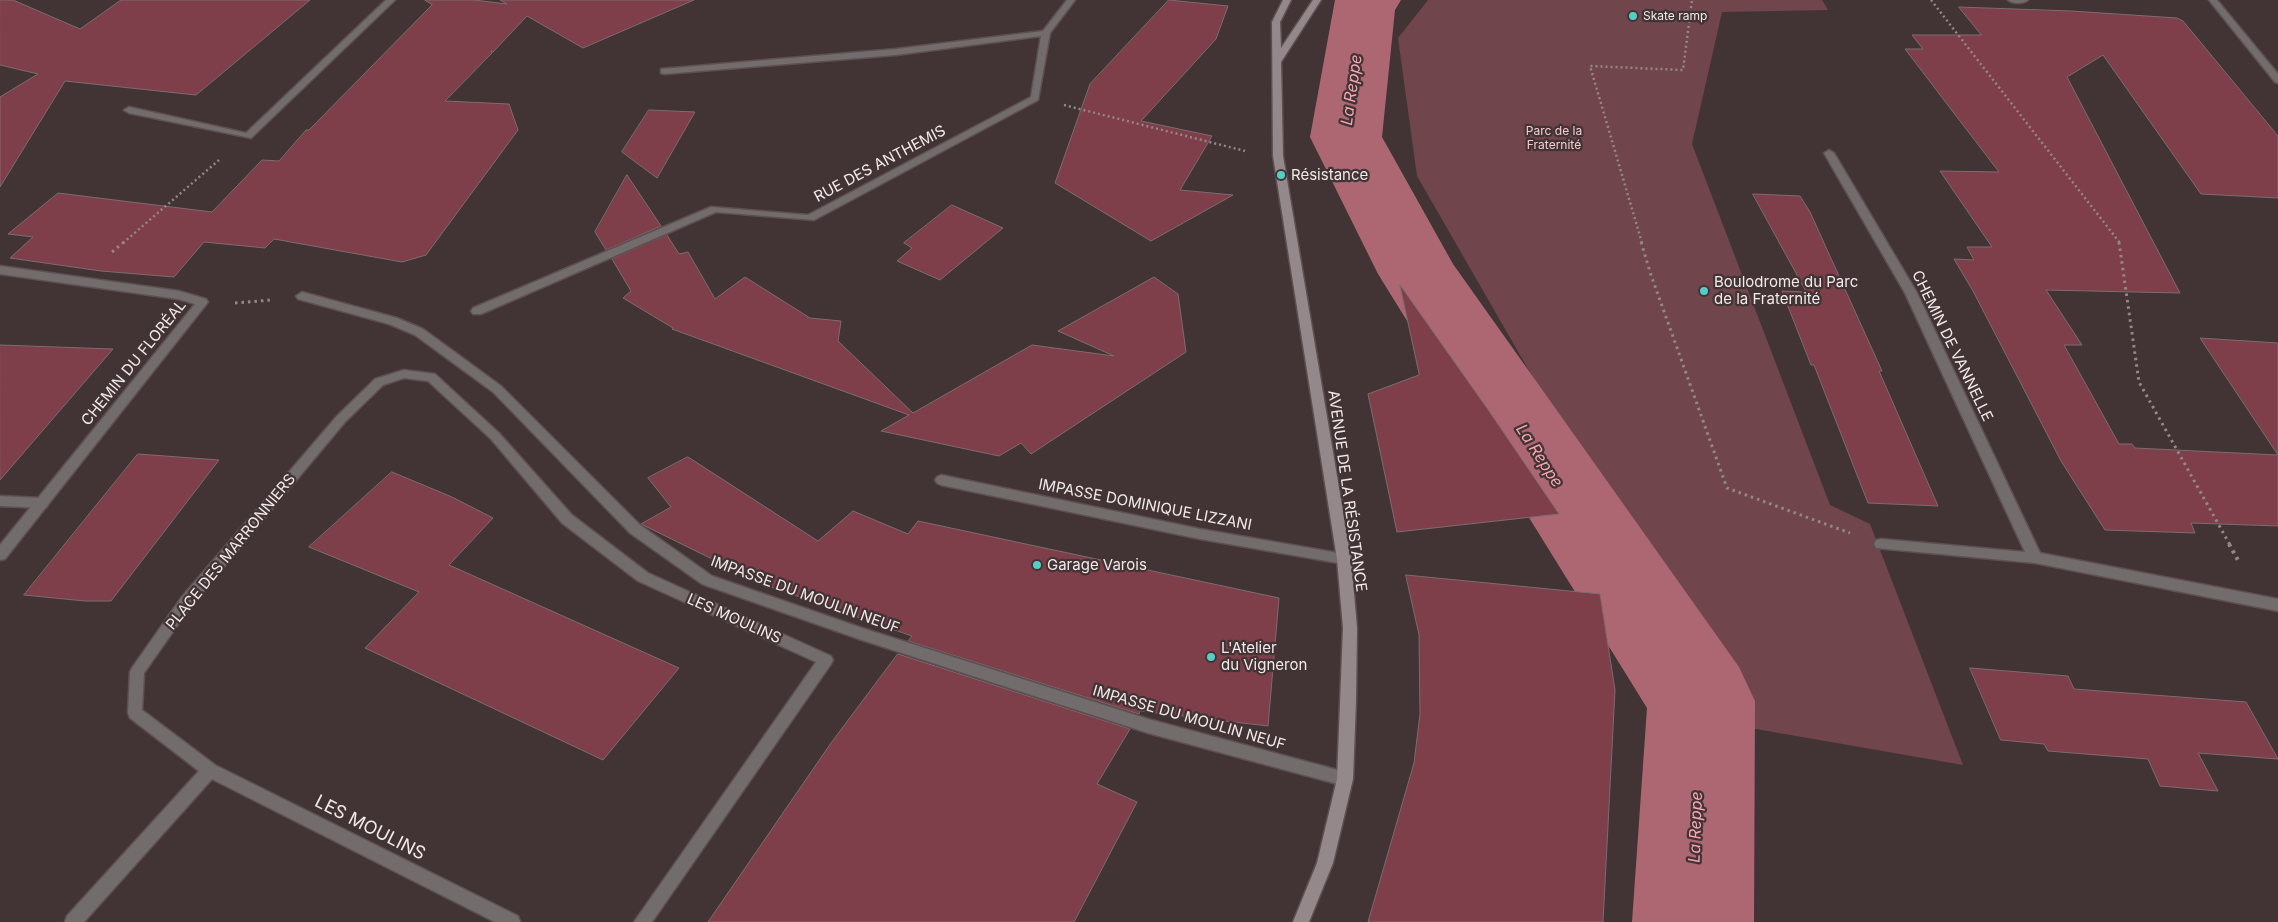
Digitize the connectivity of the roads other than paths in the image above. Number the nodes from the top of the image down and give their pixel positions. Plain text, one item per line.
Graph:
1 (391, 0) edge
2 (1071, 0) edge
3 (1287, 0) edge
4 (1317, 0) edge
5 (2012, 0) edge
6 (2024, 0) edge
7 (2212, 0) edge
8 (1046, 33) junction
9 (1278, 61) junction
10 (664, 71) dead end
11 (2278, 80) edge
12 (129, 110) dead end
13 (1829, 153) dead end
14 (0, 270) edge
15 (302, 296) road end
16 (477, 311) dead end
17 (404, 374) joint
18 (941, 480) dead end
19 (0, 501) edge
20 (42, 503) junction
21 (1881, 544) road end
22 (0, 555) edge
23 (2035, 558) junction
24 (1344, 559) junction
25 (2278, 605) edge
26 (210, 770) junction
27 (1345, 778) junction
28 (73, 922) edge
29 (512, 922) edge
30 (642, 922) edge
31 (1300, 922) edge

1 - 12 street
2 - 8 street
3 - 9 main road, AVENUE DE LA RÉSISTANCE
4 - 9 main road
5 - 6 street
7 - 11 street
8 - 10 street
8 - 16 street, RUE DES ANTHEMIS
9 - 24 main road, AVENUE DE LA RÉSISTANCE
13 - 23 street, CHEMIN DE VANNELLE
14 - 20 street, CHEMIN DU FLORÉAL
15 - 27 street, IMPASSE DU MOULIN NEUF
17 - 26 street, PLACE DES MARRONNIERS
17 - 30 street, LES MOULINS
18 - 24 street, IMPASSE DOMINIQUE LIZZANI
19 - 20 street
20 - 22 street, CHEMIN DU FLORÉAL
21 - 23 street
23 - 25 street
24 - 27 main road, AVENUE DE LA RÉSISTANCE
26 - 28 street
26 - 29 street, LES MOULINS
27 - 31 main road, AVENUE DE LA RÉSISTANCE

